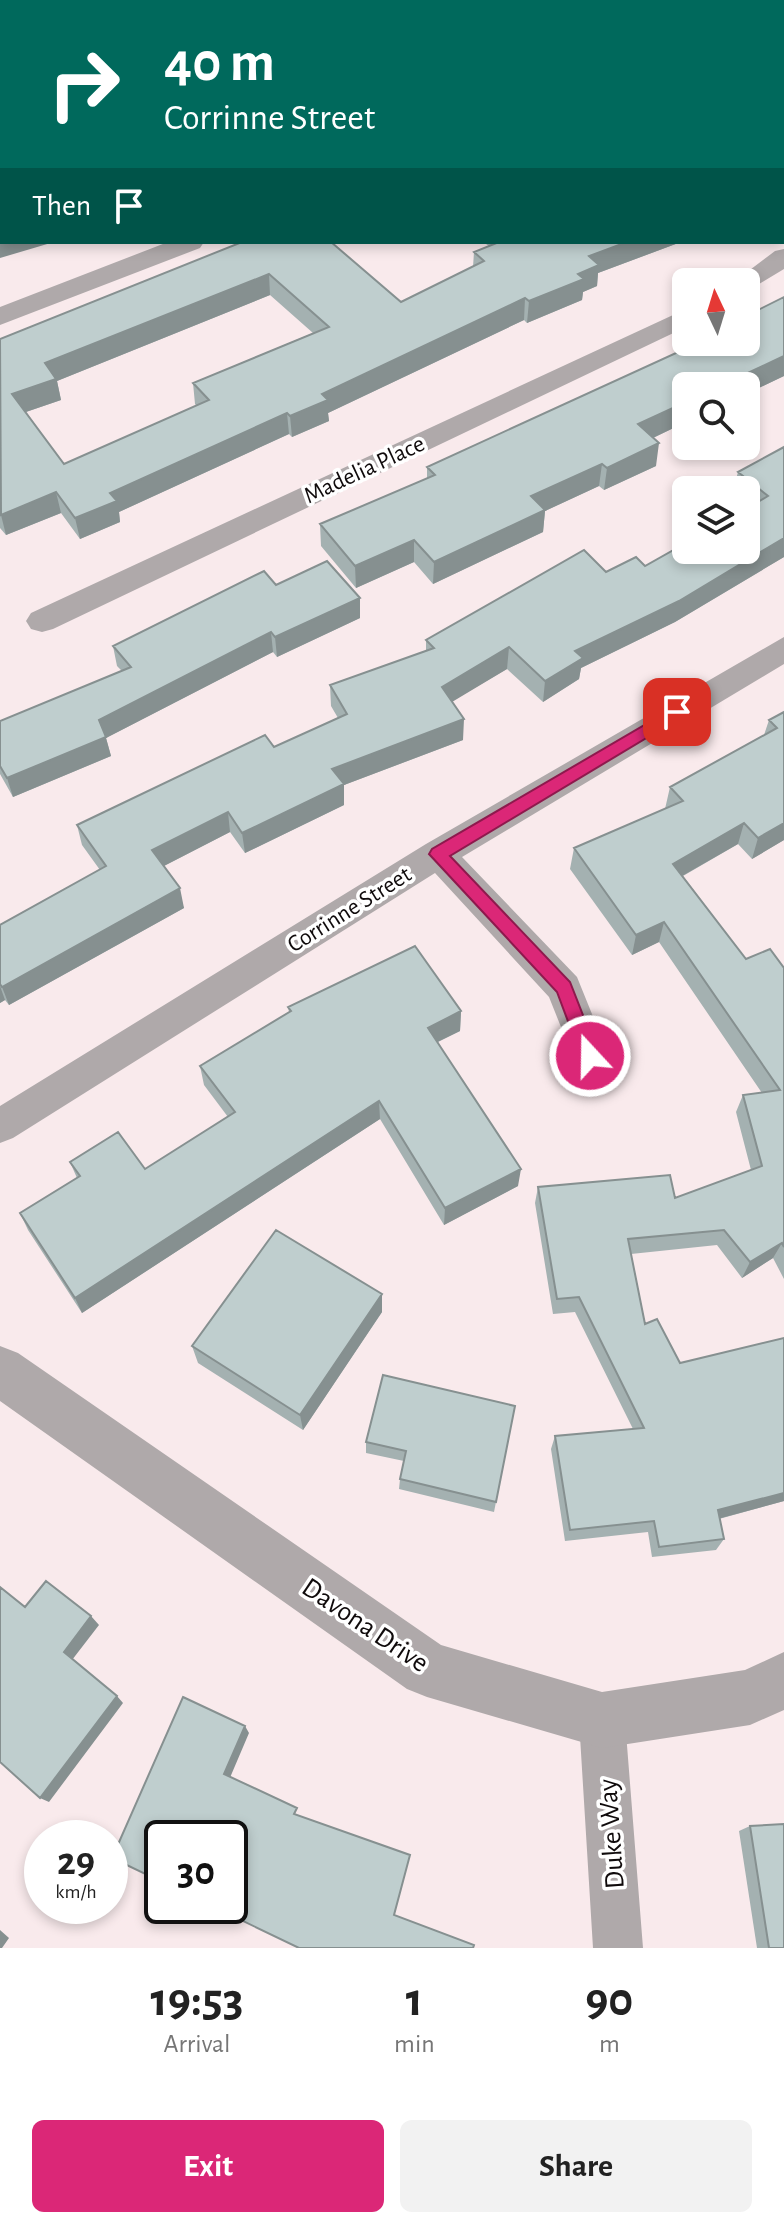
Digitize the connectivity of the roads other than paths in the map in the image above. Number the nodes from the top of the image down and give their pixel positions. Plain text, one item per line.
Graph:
1 (186, 244) edge
2 (784, 257) edge
3 (760, 274) edge
4 (0, 317) edge
5 (672, 324) edge
6 (42, 621) dead end
7 (784, 649) edge
8 (438, 854) junction
9 (590, 1056) dead end
10 (0, 1126) edge
11 (0, 1371) edge
12 (784, 1680) edge
13 (602, 1720) junction
14 (618, 1948) edge

1 - 4 street
2 - 3 street
5 - 6 street, Madelia Place
7 - 8 street, Corrinne Street
8 - 9 street
8 - 10 street, Corrinne Street
11 - 13 street, Davona Drive
12 - 13 street, Davona Drive
13 - 14 street, Duke Way

